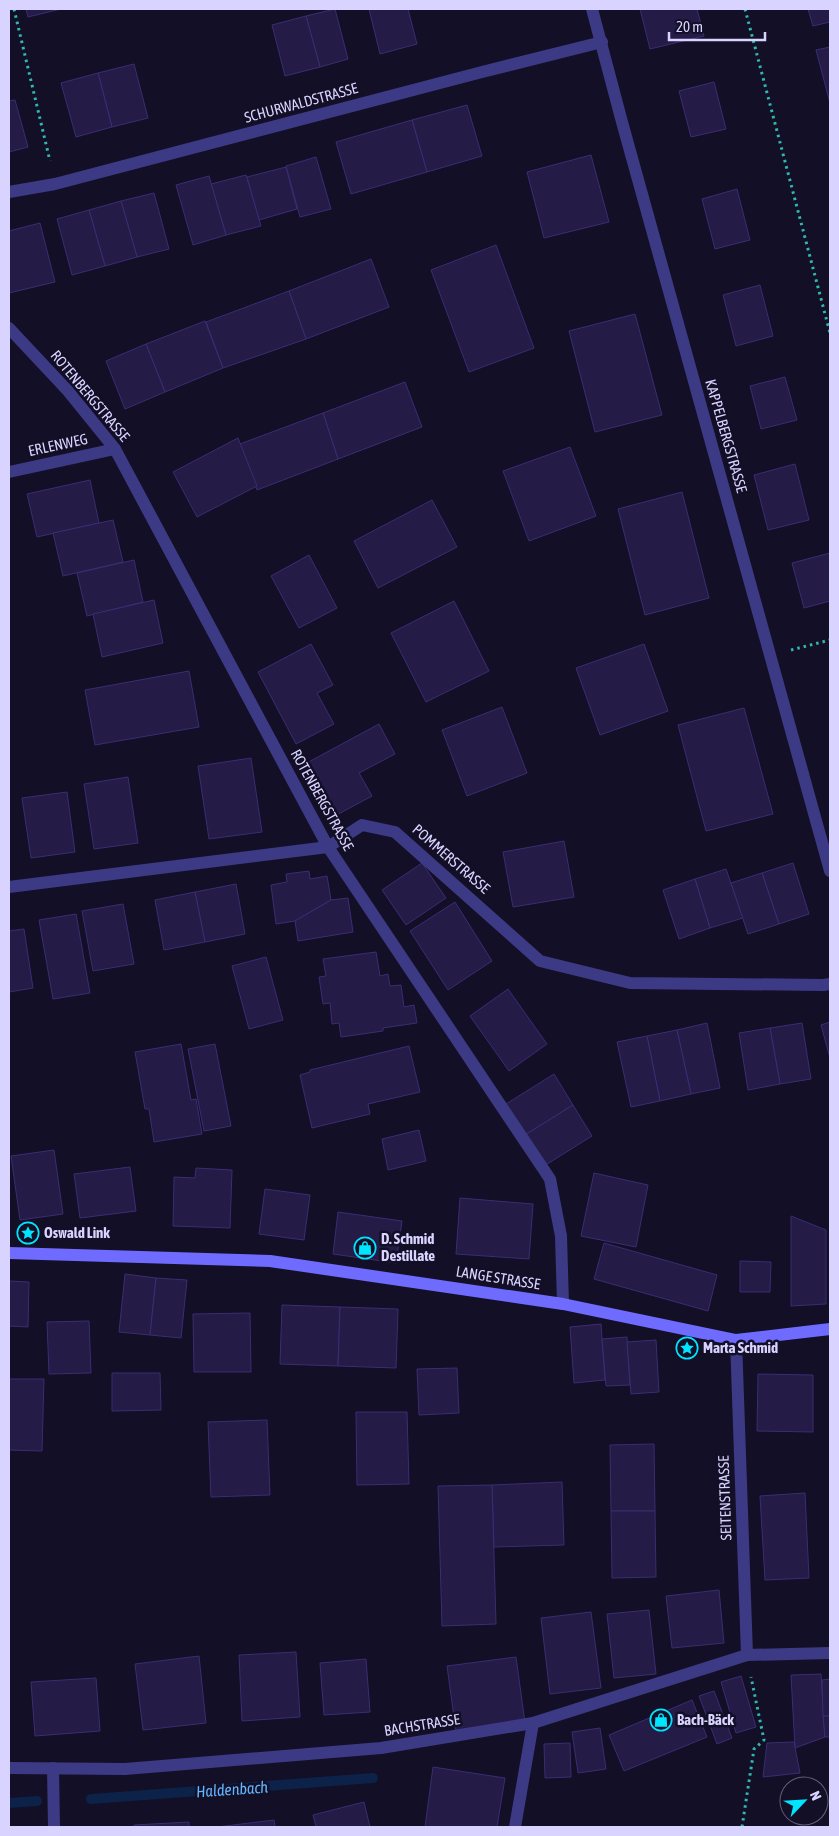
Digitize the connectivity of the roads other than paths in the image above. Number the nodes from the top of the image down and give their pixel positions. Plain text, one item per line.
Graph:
1 (592, 9) edge
2 (602, 42) junction
3 (9, 192) edge
4 (9, 328) edge
5 (115, 449) junction
6 (9, 472) edge
7 (328, 847) junction
8 (830, 871) edge
9 (9, 888) edge
10 (830, 984) edge
11 (9, 1253) edge
12 (563, 1304) junction
13 (830, 1329) edge
14 (736, 1340) junction
15 (830, 1654) edge
16 (747, 1655) junction
17 (533, 1723) junction
18 (9, 1768) edge
19 (52, 1768) junction
20 (54, 1827) edge
21 (515, 1827) edge

1 - 2 street, KAPPELBERGSTRASSE
2 - 3 street, SCHURWALDSTRASSE
2 - 8 street, KAPPELBERGSTRASSE
4 - 5 street, ROTENBERGSTRASSE
5 - 6 street, ERLENWEG
5 - 7 street, ROTENBERGSTRASSE
7 - 9 street, POMMERSTRASSE
7 - 10 street, POMMERSTRASSE
7 - 12 street, ROTENBERGSTRASSE
11 - 12 main road, LANGE STRASSE
12 - 14 main road, LANGE STRASSE
13 - 14 main road, LANGE STRASSE
14 - 16 street, SEITENSTRASSE
15 - 16 street, BACHSTRASSE
16 - 17 street, BACHSTRASSE
17 - 19 street, BACHSTRASSE
17 - 21 street
18 - 19 street, BACHSTRASSE
19 - 20 street

